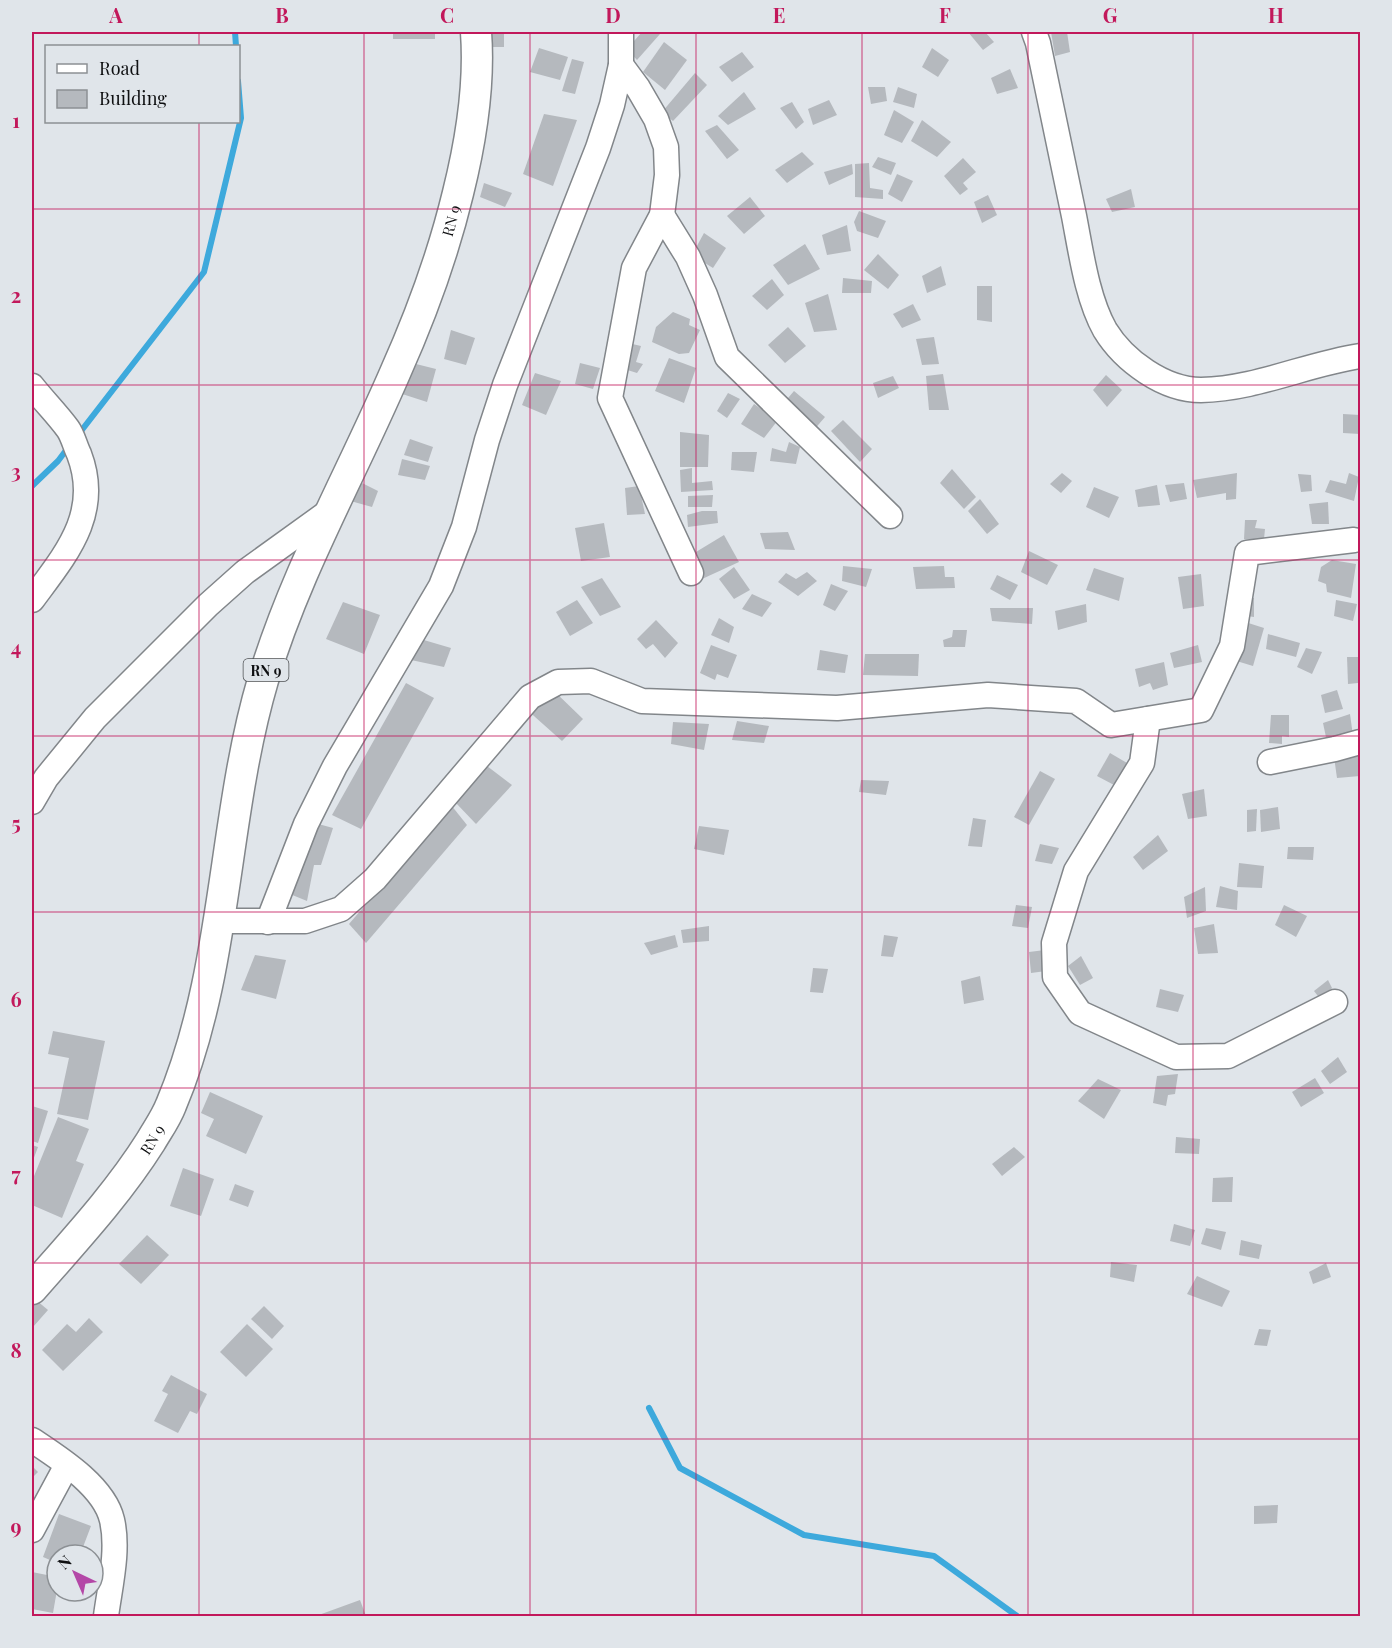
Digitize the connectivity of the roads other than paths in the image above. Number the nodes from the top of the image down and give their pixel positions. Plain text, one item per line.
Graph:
1 (476, 32) edge
2 (621, 32) edge
3 (1034, 32) edge
4 (621, 65) junction
5 (662, 215) junction
6 (1360, 356) edge
7 (32, 386) edge
8 (331, 510) junction
9 (890, 516) dead end
10 (1354, 540) dead end
11 (691, 573) dead end
12 (32, 600) edge
13 (1148, 719) junction
14 (1360, 742) edge
15 (1270, 762) dead end
16 (32, 802) edge
17 (220, 921) junction
18 (268, 922) junction
19 (1335, 1002) dead end
20 (32, 1290) edge
21 (32, 1440) edge
22 (67, 1465) junction
23 (32, 1530) edge
24 (106, 1617) edge

1 - 8 main road, RN 9 / RN 9
2 - 4 street
3 - 6 street
4 - 5 street
4 - 18 street
5 - 9 street
5 - 11 street
7 - 12 street
8 - 16 street
8 - 17 main road, RN 9 / RN 9
10 - 13 street
13 - 18 street
13 - 19 street
14 - 15 street
17 - 18 street
17 - 20 main road, RN 9 / RN 9
21 - 22 street
22 - 23 street
22 - 24 street

